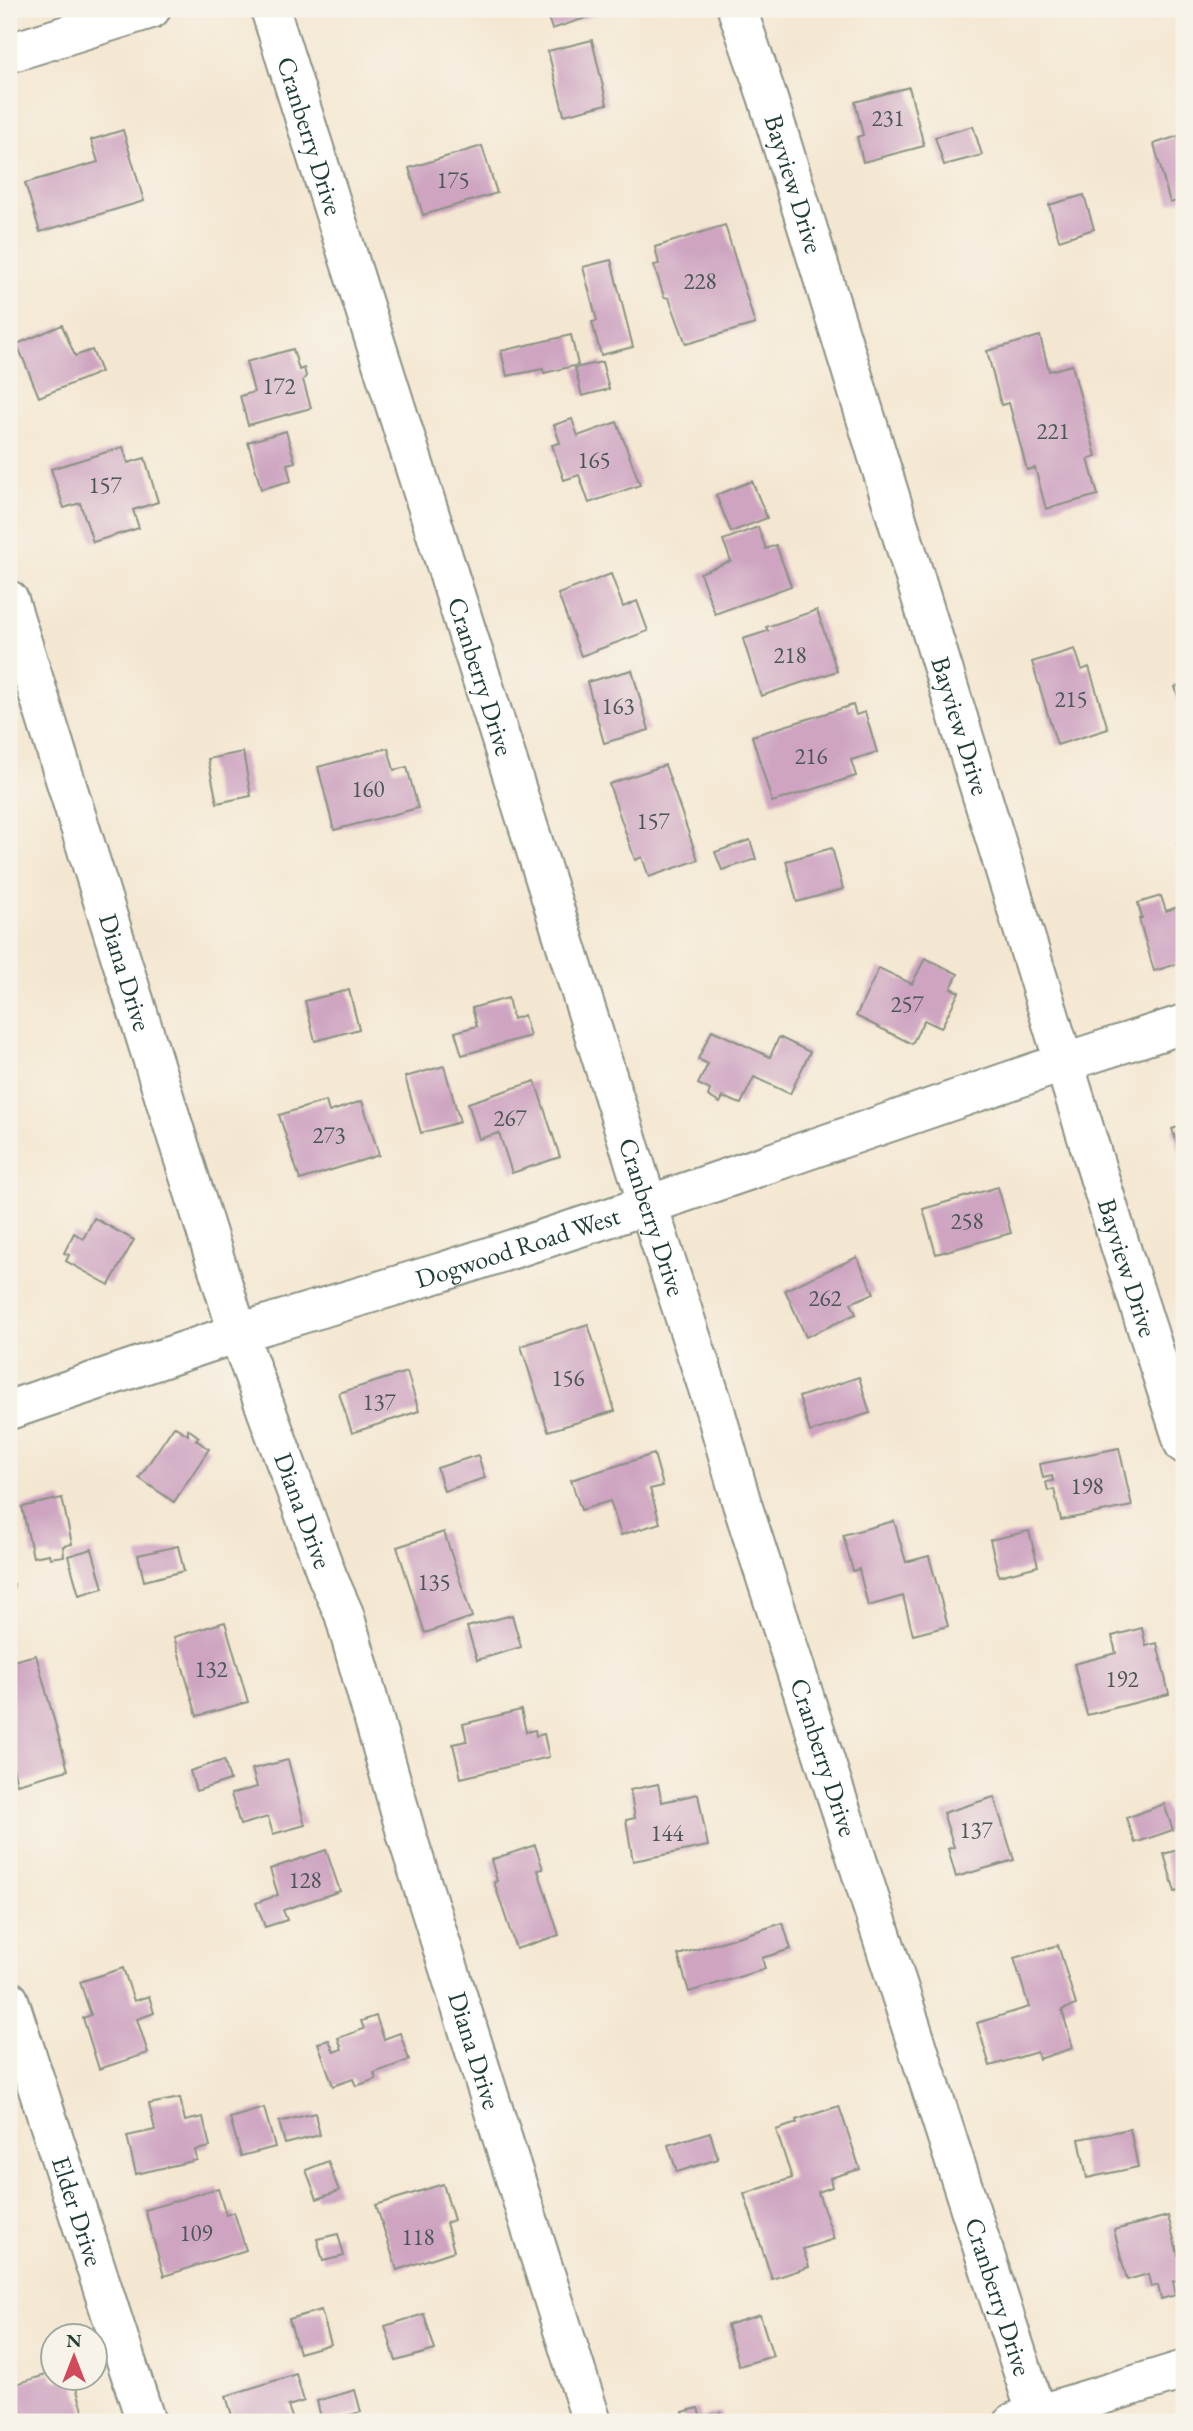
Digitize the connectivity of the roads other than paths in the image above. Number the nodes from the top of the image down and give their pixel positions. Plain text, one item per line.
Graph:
1 (151, 9) edge
2 (270, 9) edge
3 (737, 9) edge
4 (9, 53) edge
5 (9, 600) edge
6 (1184, 1024) edge
7 (1065, 1062) junction
8 (648, 1205) junction
9 (238, 1333) junction
10 (9, 1410) edge
11 (1184, 1444) edge
12 (9, 2000) edge
13 (1184, 2371) edge
14 (1030, 2420) edge
15 (146, 2422) edge
16 (592, 2422) edge

1 - 4 street
2 - 8 street, Cranberry Drive
3 - 7 street, Bayview Drive
5 - 9 street, Diana Drive
6 - 7 street, Dogwood Road West
7 - 8 street, Dogwood Road West
7 - 11 street, Bayview Drive
8 - 9 street, Dogwood Road West
8 - 14 street, Cranberry Drive
9 - 10 street, Dogwood Road West
9 - 16 street, Diana Drive
12 - 15 street, Elder Drive
13 - 14 street

